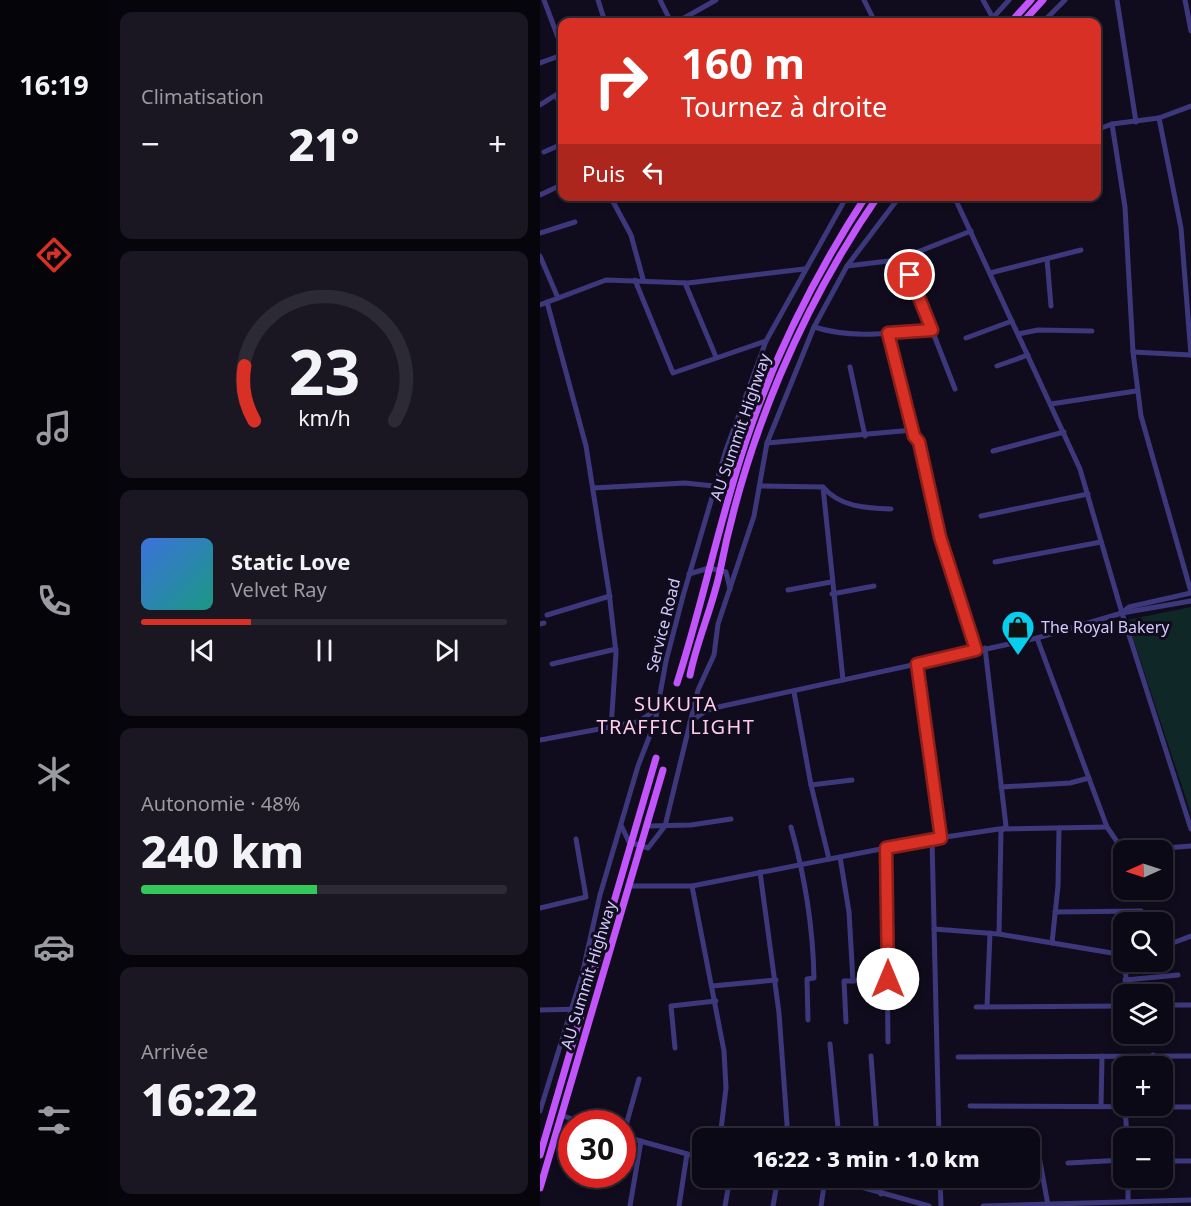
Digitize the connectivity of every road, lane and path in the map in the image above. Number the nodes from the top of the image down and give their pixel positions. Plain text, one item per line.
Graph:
1 (544, 0) edge
2 (598, 0) edge
3 (660, 0) edge
4 (716, 0) edge
5 (864, 0) edge
6 (983, 0) edge
7 (1009, 0) edge
8 (1031, 0) edge
9 (1043, 0) edge
10 (1065, 0) edge
11 (1117, 0) edge
12 (1185, 0) edge
13 (604, 18) edge
14 (669, 18) edge
15 (684, 18) edge
16 (873, 18) edge
17 (990, 18) edge
18 (993, 18) edge
19 (1015, 18) edge
20 (1027, 18) edge
21 (1047, 18) edge
22 (1191, 31) edge
23 (558, 37) edge
24 (558, 56) edge
25 (540, 63) edge
26 (556, 96) joint
27 (558, 100) edge
28 (540, 105) edge
29 (1191, 106) edge
30 (1158, 118) junction
31 (1136, 122) junction
32 (1112, 124) junction
33 (1101, 128) edge
34 (558, 146) edge
35 (544, 152) dead end
36 (557, 187) dead end
37 (540, 195) edge
38 (613, 201) edge
39 (844, 201) edge
40 (864, 201) edge
41 (875, 201) edge
42 (896, 201) edge
43 (956, 201) edge
44 (575, 222) dead end
45 (971, 231) junction
46 (540, 233) edge
47 (1081, 250) dead end
48 (540, 256) edge
49 (904, 258) junction
50 (1047, 259) junction
51 (848, 266) junction
52 (804, 269) junction
53 (990, 273) junction
54 (643, 279) junction
55 (635, 280) junction
56 (685, 283) junction
57 (558, 298) junction
58 (547, 302) junction
59 (540, 305) edge
60 (1051, 306) dead end
61 (1012, 321) junction
62 (814, 327) junction
63 (932, 330) junction
64 (1092, 332) dead end
65 (888, 333) junction
66 (1018, 334) junction
67 (966, 338) dead end
68 (765, 341) junction
69 (1133, 352) junction
70 (1028, 355) junction
71 (1191, 355) edge
72 (716, 357) junction
73 (997, 366) dead end
74 (850, 367) dead end
75 (955, 389) dead end
76 (1137, 391) junction
77 (1050, 404) junction
78 (913, 430) junction
79 (1064, 432) junction
80 (865, 436) junction
81 (767, 443) junction
82 (993, 451) dead end
83 (714, 486) junction
84 (760, 486) junction
85 (823, 487) junction
86 (593, 488) junction
87 (1088, 494) junction
88 (891, 509) dead end
89 (981, 516) dead end
90 (1101, 542) junction
91 (994, 562) dead end
92 (709, 568) junction
93 (720, 571) junction
94 (689, 574) junction
95 (831, 582) junction
96 (874, 586) dead end
97 (730, 590) junction
98 (788, 590) dead end
99 (1191, 593) edge
100 (832, 594) junction
101 (610, 597) junction
102 (1191, 601) edge
103 (1122, 613) junction
104 (547, 615) dead end
105 (1037, 638) junction
106 (985, 648) junction
107 (616, 649) junction
108 (976, 650) junction
109 (552, 664) dead end
110 (917, 664) junction
111 (690, 675) dead end
112 (843, 680) junction
113 (677, 682) dead end
114 (794, 692) junction
115 (659, 708) junction
116 (693, 708) junction
117 (707, 710) junction
118 (637, 722) junction
119 (655, 722) junction
120 (690, 723) junction
121 (611, 728) junction
122 (540, 740) edge
123 (656, 758) dead end
124 (663, 770) dead end
125 (1089, 778) junction
126 (852, 780) dead end
127 (811, 785) junction
128 (1001, 788) junction
129 (731, 819) dead end
130 (621, 825) junction
131 (649, 826) junction
132 (665, 826) junction
133 (791, 827) dead end
134 (1107, 827) junction
135 (1059, 828) junction
136 (1191, 829) edge
137 (1003, 830) junction
138 (941, 838) junction
139 (576, 839) dead end
140 (932, 839) junction
141 (629, 842) junction
142 (642, 846) junction
143 (1191, 846) edge
144 (886, 848) junction
145 (840, 857) junction
146 (829, 859) junction
147 (800, 864) junction
148 (760, 872) junction
149 (630, 886) junction
150 (692, 886) junction
151 (540, 908) edge
152 (1141, 911) dead end
153 (1055, 912) junction
154 (933, 929) junction
155 (990, 933) junction
156 (999, 934) junction
157 (1191, 936) edge
158 (1052, 943) junction
159 (1173, 943) edge
160 (1113, 953) edge
161 (1125, 972) edge
162 (1178, 975) dead end
163 (888, 979) junction
164 (776, 980) junction
165 (1125, 980) junction
166 (853, 981) junction
167 (1126, 984) edge
168 (712, 986) junction
169 (716, 1001) junction
170 (1173, 1005) edge
171 (1191, 1005) edge
172 (987, 1006) junction
173 (1113, 1006) edge
174 (976, 1007) dead end
175 (570, 1009) junction
176 (584, 1009) junction
177 (540, 1010) edge
178 (808, 1020) dead end
179 (846, 1022) dead end
180 (888, 1042) dead end
181 (830, 1044) dead end
182 (675, 1048) dead end
183 (1153, 1055) joint
184 (871, 1056) dead end
185 (1102, 1056) junction
186 (1191, 1056) edge
187 (958, 1057) dead end
188 (639, 1079) dead end
189 (970, 1106) dead end
190 (1113, 1106) edge
191 (1101, 1107) junction
192 (1173, 1107) edge
193 (1191, 1107) edge
194 (563, 1110) edge
195 (630, 1110) edge
196 (540, 1111) edge
197 (553, 1116) junction
198 (558, 1125) edge
199 (721, 1128) edge
200 (787, 1128) edge
201 (838, 1128) edge
202 (876, 1128) edge
203 (939, 1128) edge
204 (636, 1140) edge
205 (641, 1142) junction
206 (687, 1154) junction
207 (540, 1155) edge
208 (692, 1155) edge
209 (1113, 1160) edge
210 (1040, 1161) edge
211 (1173, 1161) edge
212 (1191, 1161) edge
213 (1068, 1162) dead end
214 (540, 1188) edge
215 (728, 1188) edge
216 (776, 1188) edge
217 (824, 1188) edge
218 (864, 1188) edge
219 (881, 1188) edge
220 (940, 1188) edge
221 (1128, 1188) edge
222 (881, 1194) junction
223 (1191, 1200) edge
224 (1128, 1201) junction
225 (1151, 1203) edge
226 (1048, 1204) edge
227 (1101, 1204) edge
228 (913, 1205) edge
229 (630, 1206) edge
230 (679, 1206) edge
231 (725, 1206) edge
232 (773, 1206) edge
233 (821, 1206) edge
234 (929, 1206) edge
235 (941, 1206) edge
236 (983, 1206) edge
237 (999, 1206) edge

1 - 23 street
2 - 13 street
3 - 14 street
4 - 15 street
5 - 16 street
6 - 17 street
7 - 18 street
8 - 19 main road
9 - 20 main road
10 - 21 street
11 - 31 street
12 - 22 street
24 - 25 street
26 - 27 street
26 - 28 street
29 - 30 street
30 - 31 street
30 - 71 street
31 - 32 street
32 - 33 street
32 - 69 street
34 - 35 street
36 - 37 street
38 - 54 street
39 - 52 street, Service Road
40 - 92 main road, AU Summit Highway
41 - 93 main road, AU Summit Highway
42 - 51 street
43 - 45 street
44 - 46 street
45 - 49 street
45 - 53 street
47 - 50 street
48 - 57 street
49 - 51 street
49 - 63 street
50 - 53 street
50 - 60 street
51 - 62 street
52 - 56 street
52 - 68 street, Service Road
53 - 61 street
54 - 55 street
54 - 56 street
55 - 57 street
55 - 72 street
56 - 72 street
57 - 58 street
58 - 59 street
58 - 86 street
61 - 66 street
61 - 67 street
62 - 65 street
62 - 81 street
63 - 65 street
63 - 75 street
64 - 66 street
65 - 78 street
66 - 70 street
68 - 72 street
68 - 83 street, Service Road
69 - 71 street
69 - 76 street
70 - 73 street
70 - 77 street
74 - 80 street
76 - 77 street
76 - 99 street
77 - 79 street
78 - 80 street
78 - 108 street
79 - 82 street
79 - 87 street
80 - 81 street
81 - 84 street
83 - 86 street
83 - 94 street, Service Road
84 - 85 street
84 - 97 street
85 - 88 street
85 - 95 street
86 - 101 street
87 - 89 street
87 - 90 street
90 - 91 street
90 - 103 street
92 - 93 street
92 - 94 street
92 - 113 main road, AU Summit Highway
93 - 97 street
93 - 111 main road, AU Summit Highway
94 - 115 street, Service Road
95 - 98 street
95 - 100 street
96 - 100 street
97 - 116 street
99 - 103 street
100 - 112 street
101 - 104 street
101 - 107 street
102 - 103 street
103 - 105 street
103 - 136 street
105 - 106 street
105 - 125 street
106 - 108 street
106 - 128 street
107 - 109 street
107 - 121 street
108 - 110 street
110 - 112 street
110 - 138 street
112 - 114 street
114 - 117 street
114 - 127 street
115 - 118 street
115 - 119 street, Service Road
116 - 117 street
116 - 120 street
117 - 120 street
118 - 119 street
118 - 121 street
119 - 130 street, Service Road
120 - 132 street
121 - 122 street
123 - 141 main road, AU Summit Highway
124 - 131 main road, AU Summit Highway
125 - 128 street
125 - 134 street
126 - 127 street
127 - 146 street
128 - 137 street
129 - 132 street
130 - 141 street
130 - 175 street, Service Road
131 - 132 street
131 - 142 main road, AU Summit Highway
132 - 142 street
133 - 147 street
134 - 135 street
134 - 143 street
135 - 137 street
135 - 153 street
137 - 138 street
137 - 156 street
138 - 140 street
139 - 151 street
140 - 144 street
140 - 154 street
141 - 142 street
141 - 176 main road, AU Summit Highway
142 - 149 main road, AU Summit Highway
144 - 145 street
144 - 163 street
145 - 146 street
145 - 166 street
146 - 147 street
147 - 148 street
147 - 178 street
148 - 150 street
148 - 164 street
149 - 150 street
149 - 194 main road, AU Summit Highway
150 - 168 street
152 - 153 street
153 - 158 street
154 - 155 street
154 - 203 street
155 - 156 street
155 - 172 street
156 - 158 street
157 - 159 street
158 - 160 street
161 - 165 street
162 - 165 street
163 - 166 street
163 - 180 street
164 - 168 street
164 - 200 street
165 - 167 street
166 - 179 street
168 - 169 street
169 - 182 street
169 - 199 street
170 - 171 street
172 - 173 street
172 - 174 street
175 - 176 street
175 - 177 street
175 - 196 street, Service Road
176 - 197 main road, AU Summit Highway
181 - 201 street
183 - 185 street
183 - 186 street
184 - 202 street
185 - 187 street
185 - 191 street
188 - 195 street
189 - 191 street
190 - 191 street
192 - 193 street
196 - 197 street
197 - 207 main road, AU Summit Highway
198 - 214 main road, AU Summit Highway
204 - 205 street
205 - 206 street
205 - 229 street
206 - 208 street
206 - 230 street
209 - 213 street
210 - 226 street
211 - 212 street
215 - 231 street
216 - 232 street
217 - 233 street
218 - 222 street
219 - 222 street
220 - 235 street
221 - 224 street
222 - 228 street
223 - 225 street
224 - 225 street
224 - 227 street
226 - 227 street
226 - 237 street
228 - 234 street
236 - 237 street

